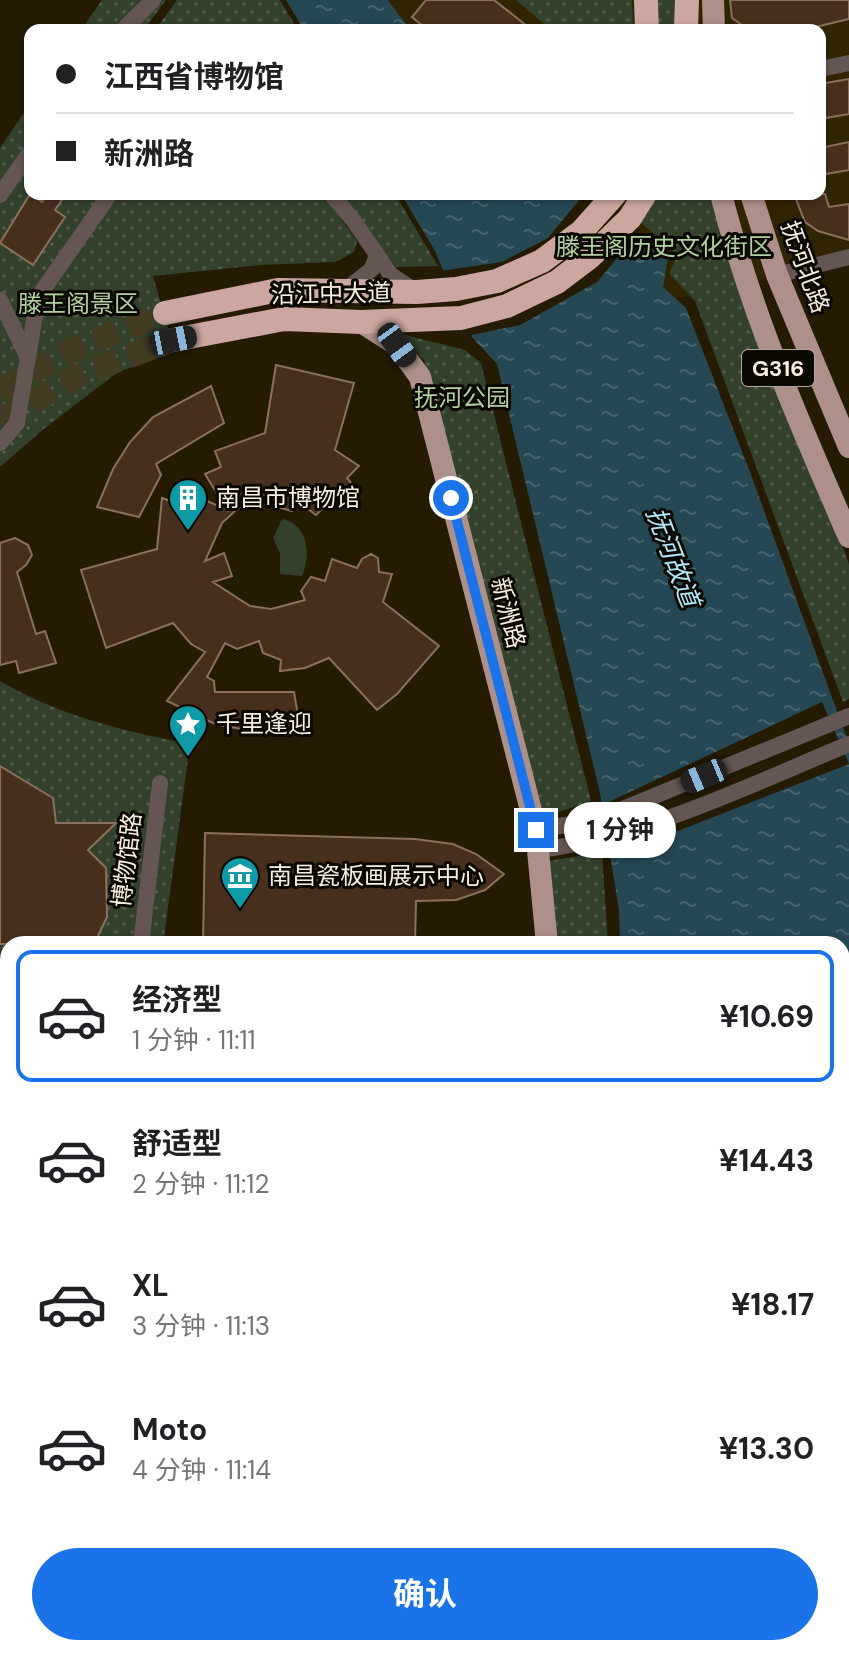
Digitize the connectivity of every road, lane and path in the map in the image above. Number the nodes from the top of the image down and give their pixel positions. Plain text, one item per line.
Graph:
1 (153, 0) edge
2 (646, 0) edge
3 (687, 0) edge
4 (713, 0) edge
5 (129, 24) edge
6 (647, 24) edge
7 (686, 24) edge
8 (714, 24) edge
9 (849, 63) edge
10 (826, 68) edge
11 (24, 161) edge
12 (0, 195) edge
13 (106, 200) edge
14 (336, 200) edge
15 (609, 200) edge
16 (641, 200) edge
17 (723, 200) edge
18 (753, 200) edge
19 (377, 255) junction
20 (849, 257) edge
21 (777, 275) junction
22 (342, 292) junction
23 (417, 292) junction
24 (0, 300) edge
25 (165, 313) tunnel mouth
26 (361, 322) junction
27 (173, 340) tunnel mouth
28 (28, 358) junction
29 (0, 443) edge
30 (849, 447) edge
31 (849, 537) edge
32 (849, 716) edge
33 (849, 744) edge
34 (160, 783) dead end
35 (538, 840) junction
36 (142, 936) edge
37 (546, 936) edge

1 - 5 street
2 - 6 highway
3 - 7 highway
4 - 8 main road
9 - 10 street
11 - 12 street
13 - 28 street
14 - 19 street
15 - 23 highway, 沿江中大道
16 - 26 highway, 沿江中大道
17 - 31 main road, G316
18 - 21 main road, 抚河北路 / G316
19 - 22 street
19 - 23 street
20 - 21 street
21 - 30 main road, 抚河北路 / G316
22 - 23 highway, 沿江中大道
22 - 25 highway, 沿江中大道
24 - 28 street
26 - 27 highway, 沿江中大道
26 - 35 main road, 新洲路
28 - 29 street
32 - 35 street
33 - 35 street
34 - 36 street, 博物馆路
35 - 37 main road, 新洲路

